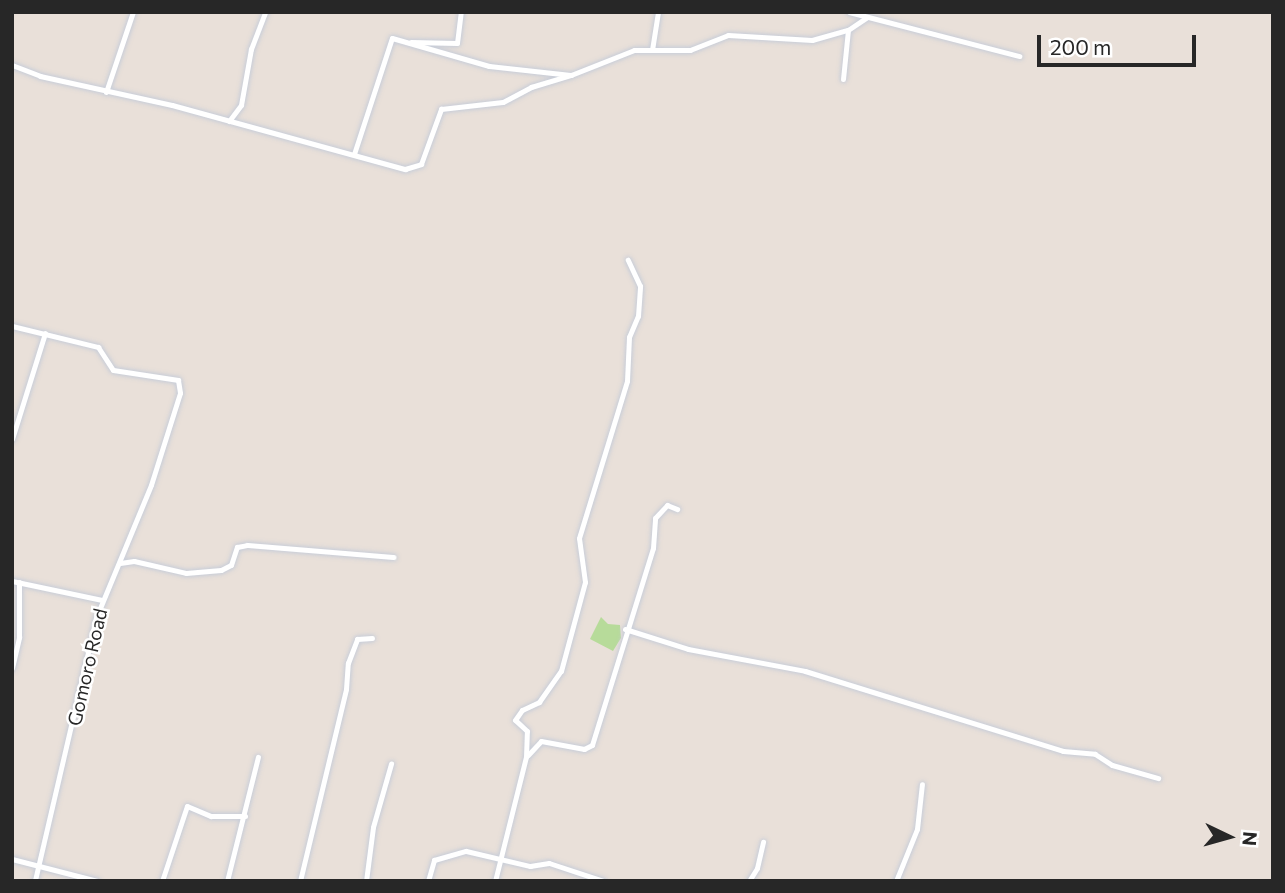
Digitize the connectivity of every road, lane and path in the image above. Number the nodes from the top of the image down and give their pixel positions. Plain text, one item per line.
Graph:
1 (133, 12) edge
2 (265, 12) edge
3 (461, 12) edge
4 (658, 12) edge
5 (849, 12) edge
6 (868, 15) edge
7 (848, 30) junction
8 (409, 42) junction
9 (652, 50) junction
10 (1019, 56) dead end
11 (12, 65) edge
12 (571, 75) junction
13 (843, 79) dead end
14 (106, 92) junction
15 (229, 121) junction
16 (354, 154) junction
17 (628, 260) dead end
18 (12, 326) edge
19 (45, 333) junction
20 (12, 439) edge
21 (677, 509) dead end
22 (394, 557) dead end
23 (120, 563) junction
24 (16, 581) edge
25 (102, 600) junction
26 (625, 629) junction
27 (372, 638) dead end
28 (12, 668) edge
29 (258, 757) dead end
30 (526, 757) junction
31 (391, 764) dead end
32 (1158, 778) dead end
33 (922, 784) dead end
34 (244, 816) junction
35 (762, 842) dead end
36 (12, 859) edge
37 (500, 860) junction
38 (38, 866) junction
39 (35, 881) edge
40 (97, 881) edge
41 (162, 881) edge
42 (227, 881) edge
43 (300, 881) edge
44 (366, 881) edge
45 (428, 881) edge
46 (495, 881) edge
47 (603, 881) edge
48 (749, 881) edge
49 (896, 881) edge

1 - 14 street
2 - 15 street
3 - 8 street
4 - 9 street
5 - 6 street
6 - 7 street
6 - 10 street
7 - 9 street
7 - 13 street
8 - 12 street
8 - 16 street
9 - 12 street
11 - 14 street
12 - 16 street
14 - 15 street
15 - 16 street
17 - 30 street
18 - 19 street
19 - 20 street
19 - 23 street, Gomoro Road
21 - 26 street
22 - 23 street
23 - 25 street, Gomoro Road
24 - 25 street
24 - 28 street
25 - 38 street, Gomoro Road
26 - 30 street
26 - 32 street
27 - 43 street
29 - 34 street
30 - 37 street
31 - 44 street
33 - 49 street
34 - 41 street
34 - 42 street
35 - 48 street
36 - 38 street
37 - 45 street
37 - 46 street
37 - 47 street
38 - 39 street, Gomoro Road
38 - 40 street

